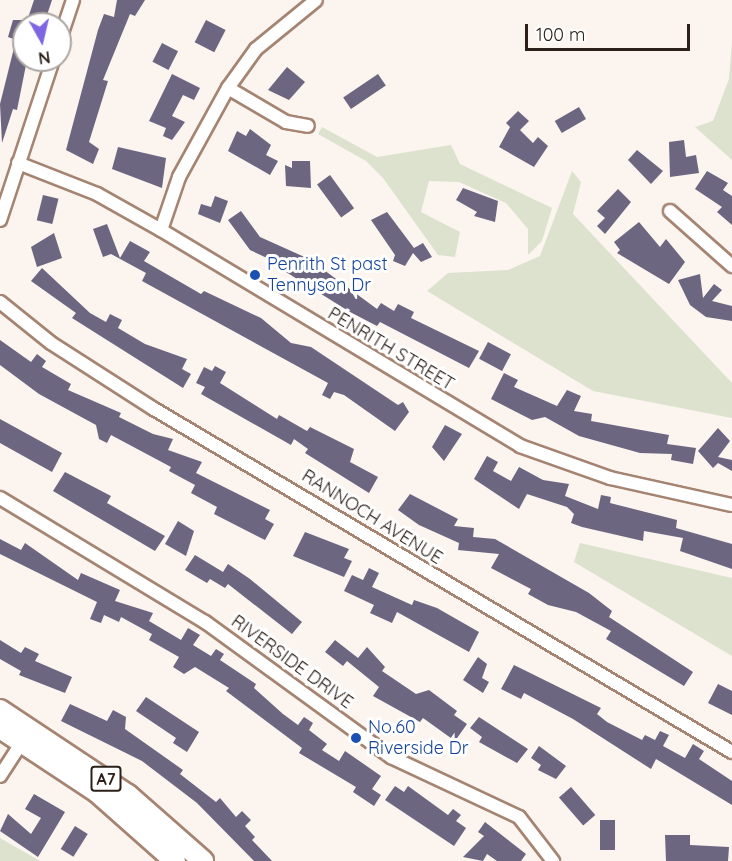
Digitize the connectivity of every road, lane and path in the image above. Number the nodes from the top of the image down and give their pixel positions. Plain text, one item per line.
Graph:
1 (311, 2) edge
2 (49, 72) edge
3 (228, 88) junction
4 (308, 126) dead end
5 (18, 163) junction
6 (670, 211) dead end
7 (0, 220) edge
8 (161, 230) junction
9 (732, 266) edge
10 (0, 302) edge
11 (0, 498) edge
12 (732, 505) edge
13 (0, 710) edge
14 (0, 728) edge
15 (22, 742) junction
16 (732, 752) edge
17 (0, 776) edge
18 (175, 861) edge
19 (203, 861) edge
20 (553, 861) edge

1 - 3 street
2 - 5 street
3 - 4 street
3 - 8 street
5 - 7 street
5 - 8 street, PENRITH STREET
6 - 9 street
8 - 12 street, PENRITH STREET
10 - 16 street, RANNOCH AVENUE
11 - 20 street, RIVERSIDE DRIVE
13 - 19 highway, A7
14 - 15 highway, A7
15 - 17 street
15 - 18 highway, A7

